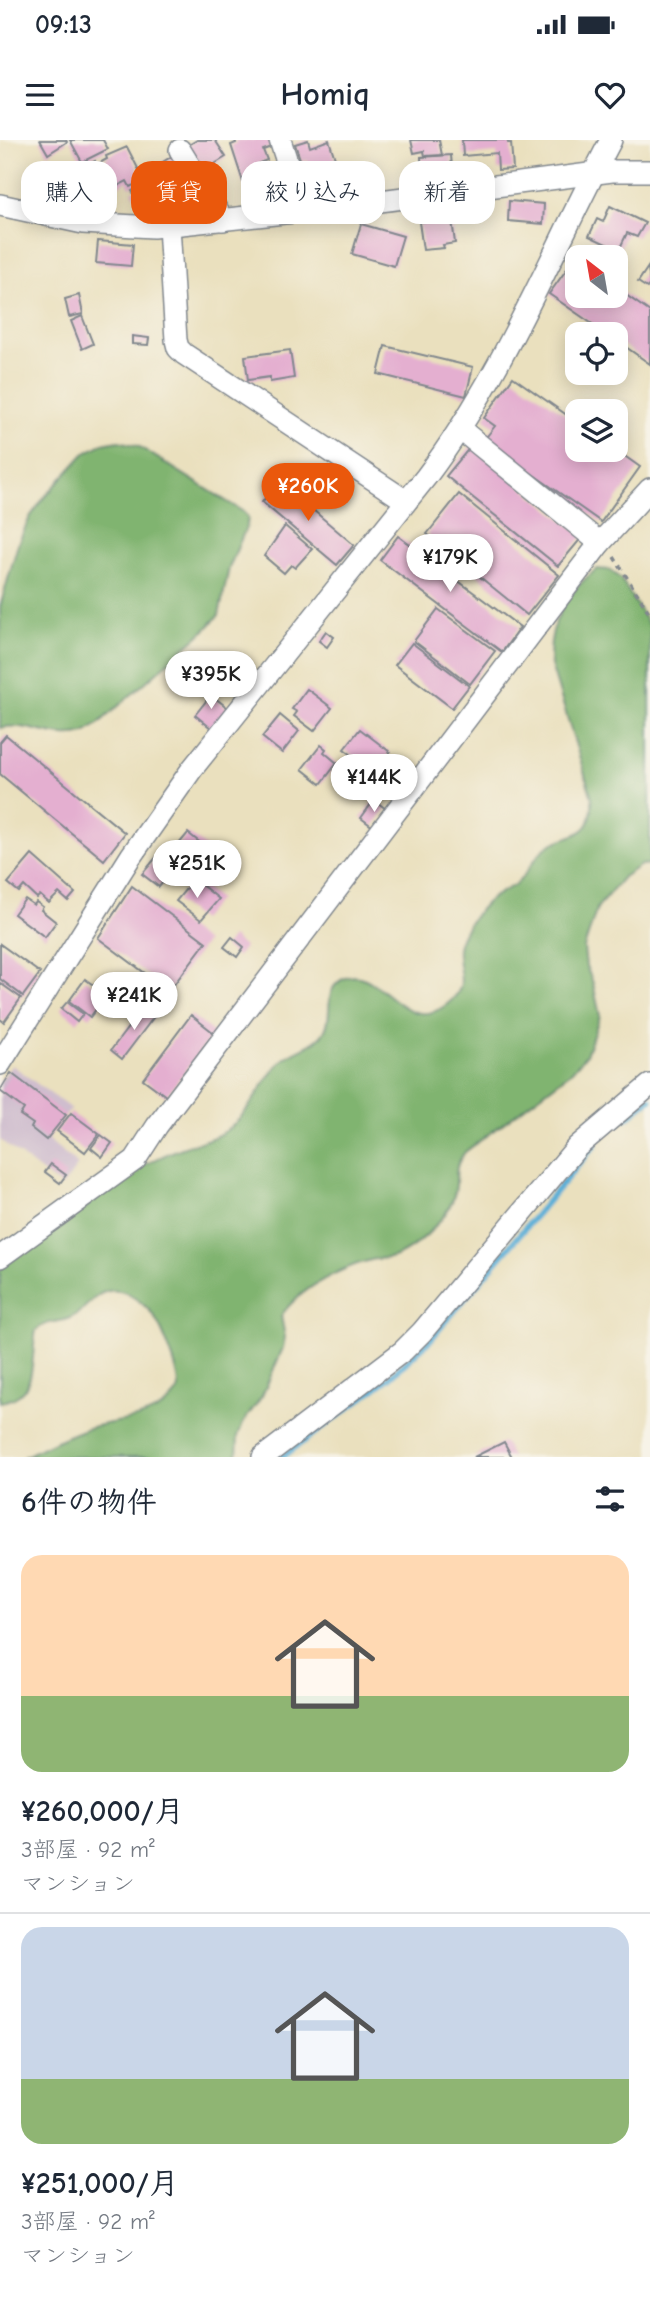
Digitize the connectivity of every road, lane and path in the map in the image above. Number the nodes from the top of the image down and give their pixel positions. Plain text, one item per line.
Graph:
1 (280, 140) edge
2 (611, 140) edge
3 (180, 150) dead end
4 (187, 161) edge
5 (287, 161) edge
6 (650, 171) edge
7 (593, 173) junction
8 (385, 200) edge
9 (0, 205) edge
10 (187, 224) edge
11 (169, 226) junction
12 (460, 429) junction
13 (650, 489) edge
14 (406, 501) junction
15 (600, 543) junction
16 (650, 614) edge
17 (0, 1065) edge
18 (650, 1085) edge
19 (0, 1257) edge
20 (263, 1457) edge

1 - 5 street
2 - 7 street
3 - 4 street
6 - 7 street
7 - 8 street
7 - 12 street
9 - 11 street
10 - 11 street
11 - 14 street
12 - 14 street
12 - 15 street
13 - 15 street
14 - 17 street
15 - 16 path
15 - 19 street
18 - 20 street

